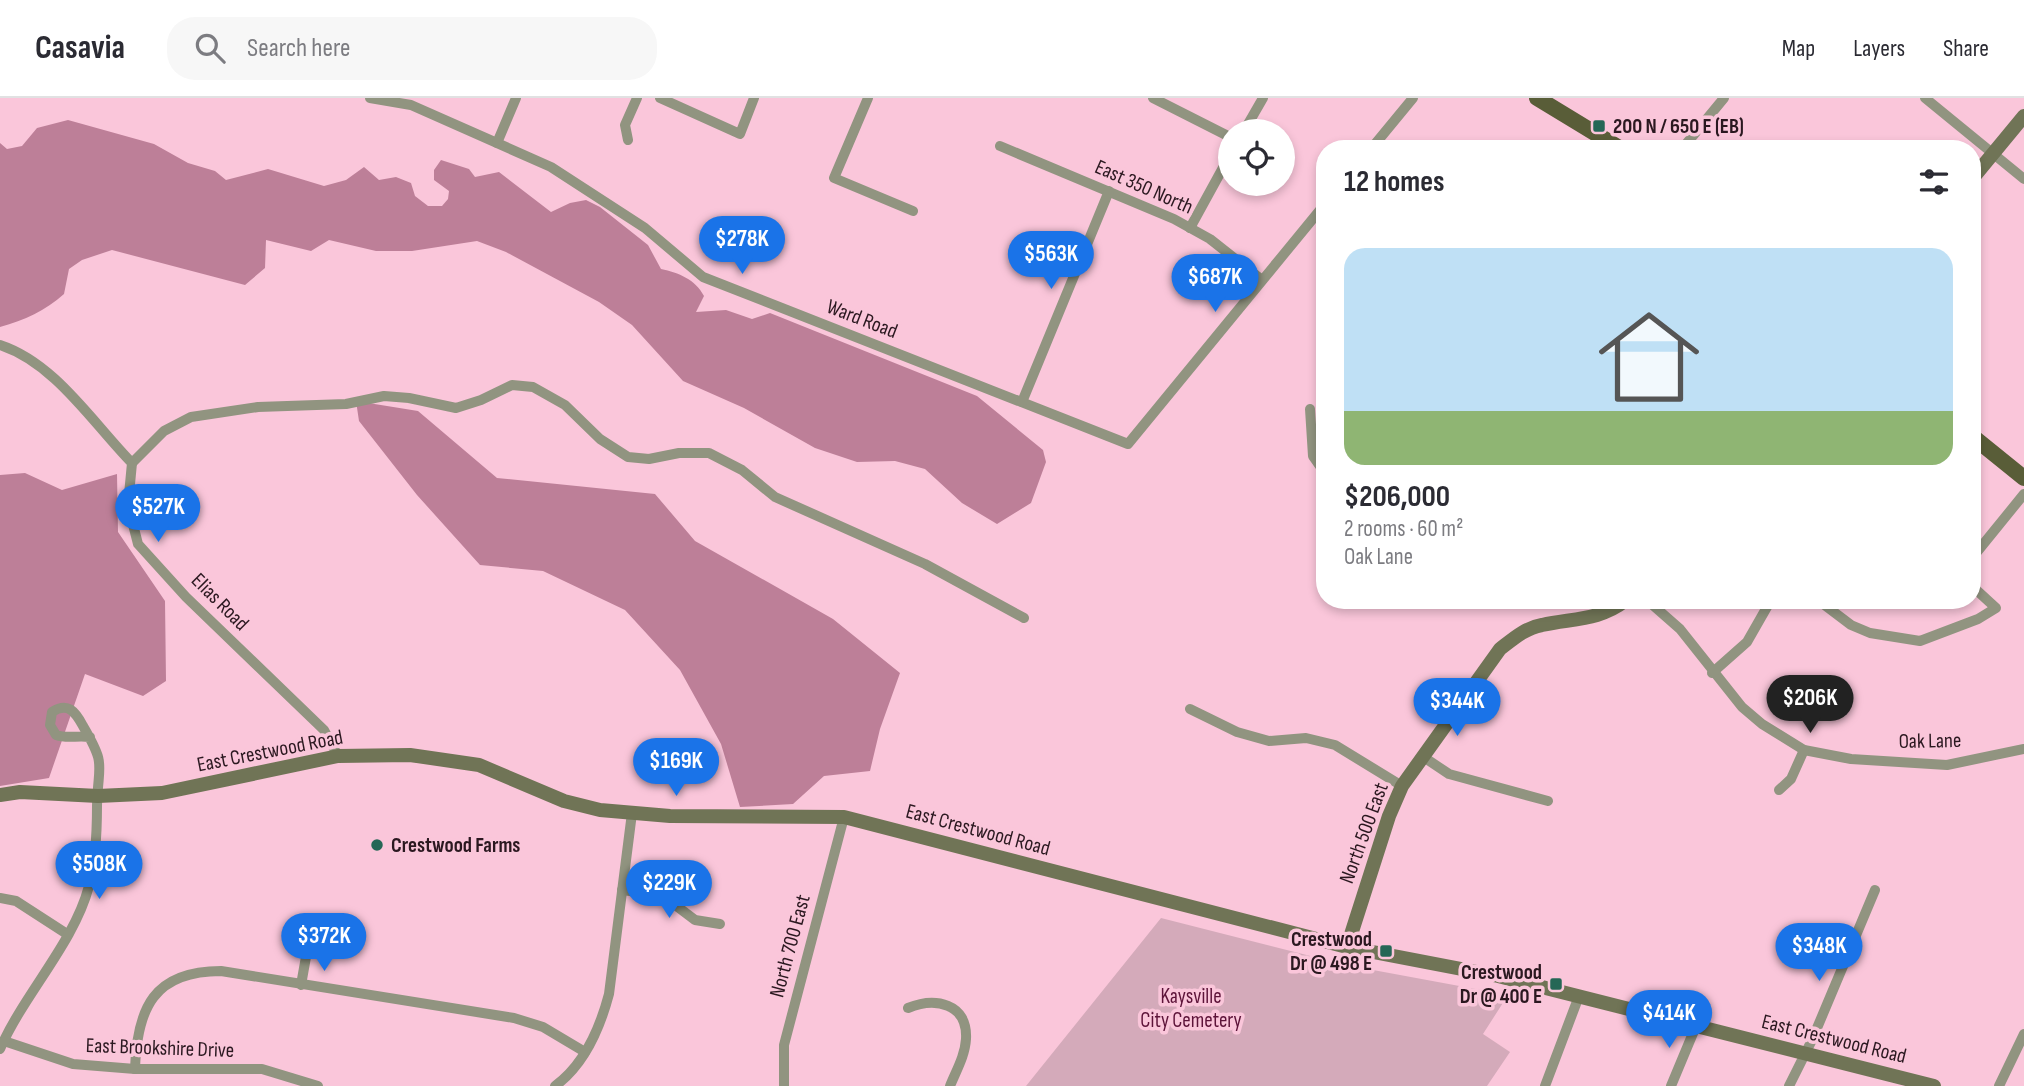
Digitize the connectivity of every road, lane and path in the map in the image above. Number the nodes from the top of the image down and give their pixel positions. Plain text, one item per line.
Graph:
1 (370, 98) edge
2 (516, 98) edge
3 (637, 98) edge
4 (660, 98) edge
5 (754, 98) edge
6 (868, 98) edge
7 (1153, 98) edge
8 (1263, 98) edge
9 (1413, 98) edge
10 (1537, 98) edge
11 (1724, 98) edge
12 (1925, 98) edge
13 (1555, 102) edge
14 (2024, 116) edge
15 (1251, 119) edge
16 (1218, 131) edge
17 (628, 140) dead end
18 (1378, 140) edge
19 (1608, 140) edge
20 (1689, 140) edge
21 (1976, 140) edge
22 (497, 143) junction
23 (1981, 144) edge
24 (1000, 146) dead end
25 (1993, 154) junction
26 (1981, 168) edge
27 (1218, 177) edge
28 (2024, 179) edge
29 (1108, 191) junction
30 (913, 211) dead end
31 (1316, 215) edge
32 (1190, 228) junction
33 (1262, 280) junction
34 (0, 345) edge
35 (1021, 402) junction
36 (1310, 409) dead end
37 (1981, 443) edge
38 (1316, 461) edge
39 (131, 463) junction
40 (2024, 478) edge
41 (2024, 494) edge
42 (1981, 547) edge
43 (1981, 594) edge
44 (1600, 609) edge
45 (1611, 609) edge
46 (1658, 609) edge
47 (1766, 609) edge
48 (1830, 609) edge
49 (1605, 613) junction
50 (1024, 618) dead end
51 (1712, 673) junction
52 (1190, 709) dead end
53 (90, 737) dead end
54 (2024, 749) edge
55 (1804, 750) junction
56 (338, 756) junction
57 (1422, 756) junction
58 (1402, 786) junction
59 (1779, 790) dead end
60 (0, 795) edge
61 (97, 796) junction
62 (1548, 801) dead end
63 (632, 813) junction
64 (844, 817) junction
65 (622, 890) junction
66 (1875, 890) dead end
67 (0, 898) edge
68 (720, 924) dead end
69 (67, 934) junction
70 (309, 940) dead end
71 (1347, 947) junction
72 (302, 985) junction
73 (1579, 996) junction
74 (908, 1008) dead end
75 (1696, 1026) junction
76 (2024, 1034) edge
77 (2, 1045) edge
78 (585, 1052) junction
79 (1806, 1053) junction
80 (135, 1069) junction
81 (295, 1083) edge
82 (318, 1086) edge
83 (555, 1086) edge
84 (784, 1086) edge
85 (950, 1086) edge
86 (1545, 1086) edge
87 (1671, 1086) edge
88 (1789, 1086) edge
89 (1933, 1086) edge
90 (1998, 1086) edge

1 - 22 street, Ward Road
2 - 22 street
3 - 17 street
4 - 5 street
6 - 30 street
7 - 16 street
8 - 15 street
9 - 18 street
10 - 13 main road
11 - 20 street
12 - 21 street
13 - 19 main road
14 - 25 street
22 - 35 street, Ward Road
23 - 25 street
24 - 29 street, East 350 North
25 - 26 street
25 - 28 street
27 - 32 street
29 - 32 street, East 350 North
29 - 35 street
31 - 33 street
32 - 33 street, East 350 North
33 - 35 street, Ward Road
34 - 39 street
36 - 38 street
37 - 40 main road
39 - 50 street
39 - 56 street, Elias Road
41 - 42 street
43 - 48 street
44 - 49 street
45 - 49 street, North 500 East
46 - 51 street, Oak Lane
47 - 51 street
49 - 57 street, North 500 East
51 - 55 street, Oak Lane
52 - 58 street
53 - 61 street
54 - 55 street, Oak Lane
55 - 59 street
56 - 61 street, East Crestwood Road
56 - 63 street, East Crestwood Road
57 - 58 street, North 500 East
57 - 62 street
58 - 71 street, North 500 East
60 - 61 street, East Crestwood Road
61 - 69 street
63 - 64 street, East Crestwood Road
63 - 65 street
64 - 71 street, East Crestwood Road
64 - 84 street, North 700 East
65 - 68 street
65 - 78 street
66 - 79 street
67 - 69 street
69 - 77 street
70 - 72 street
71 - 73 street, East Crestwood Road
72 - 78 street
72 - 80 street
73 - 75 street, East Crestwood Road
73 - 86 street
74 - 85 street
75 - 79 street, East Crestwood Road
75 - 87 street
76 - 90 street
77 - 80 street, East Brookshire Drive
78 - 83 street
79 - 88 street
79 - 89 street, East Crestwood Road
80 - 81 street, East Brookshire Drive
81 - 82 street, East Brookshire Drive

